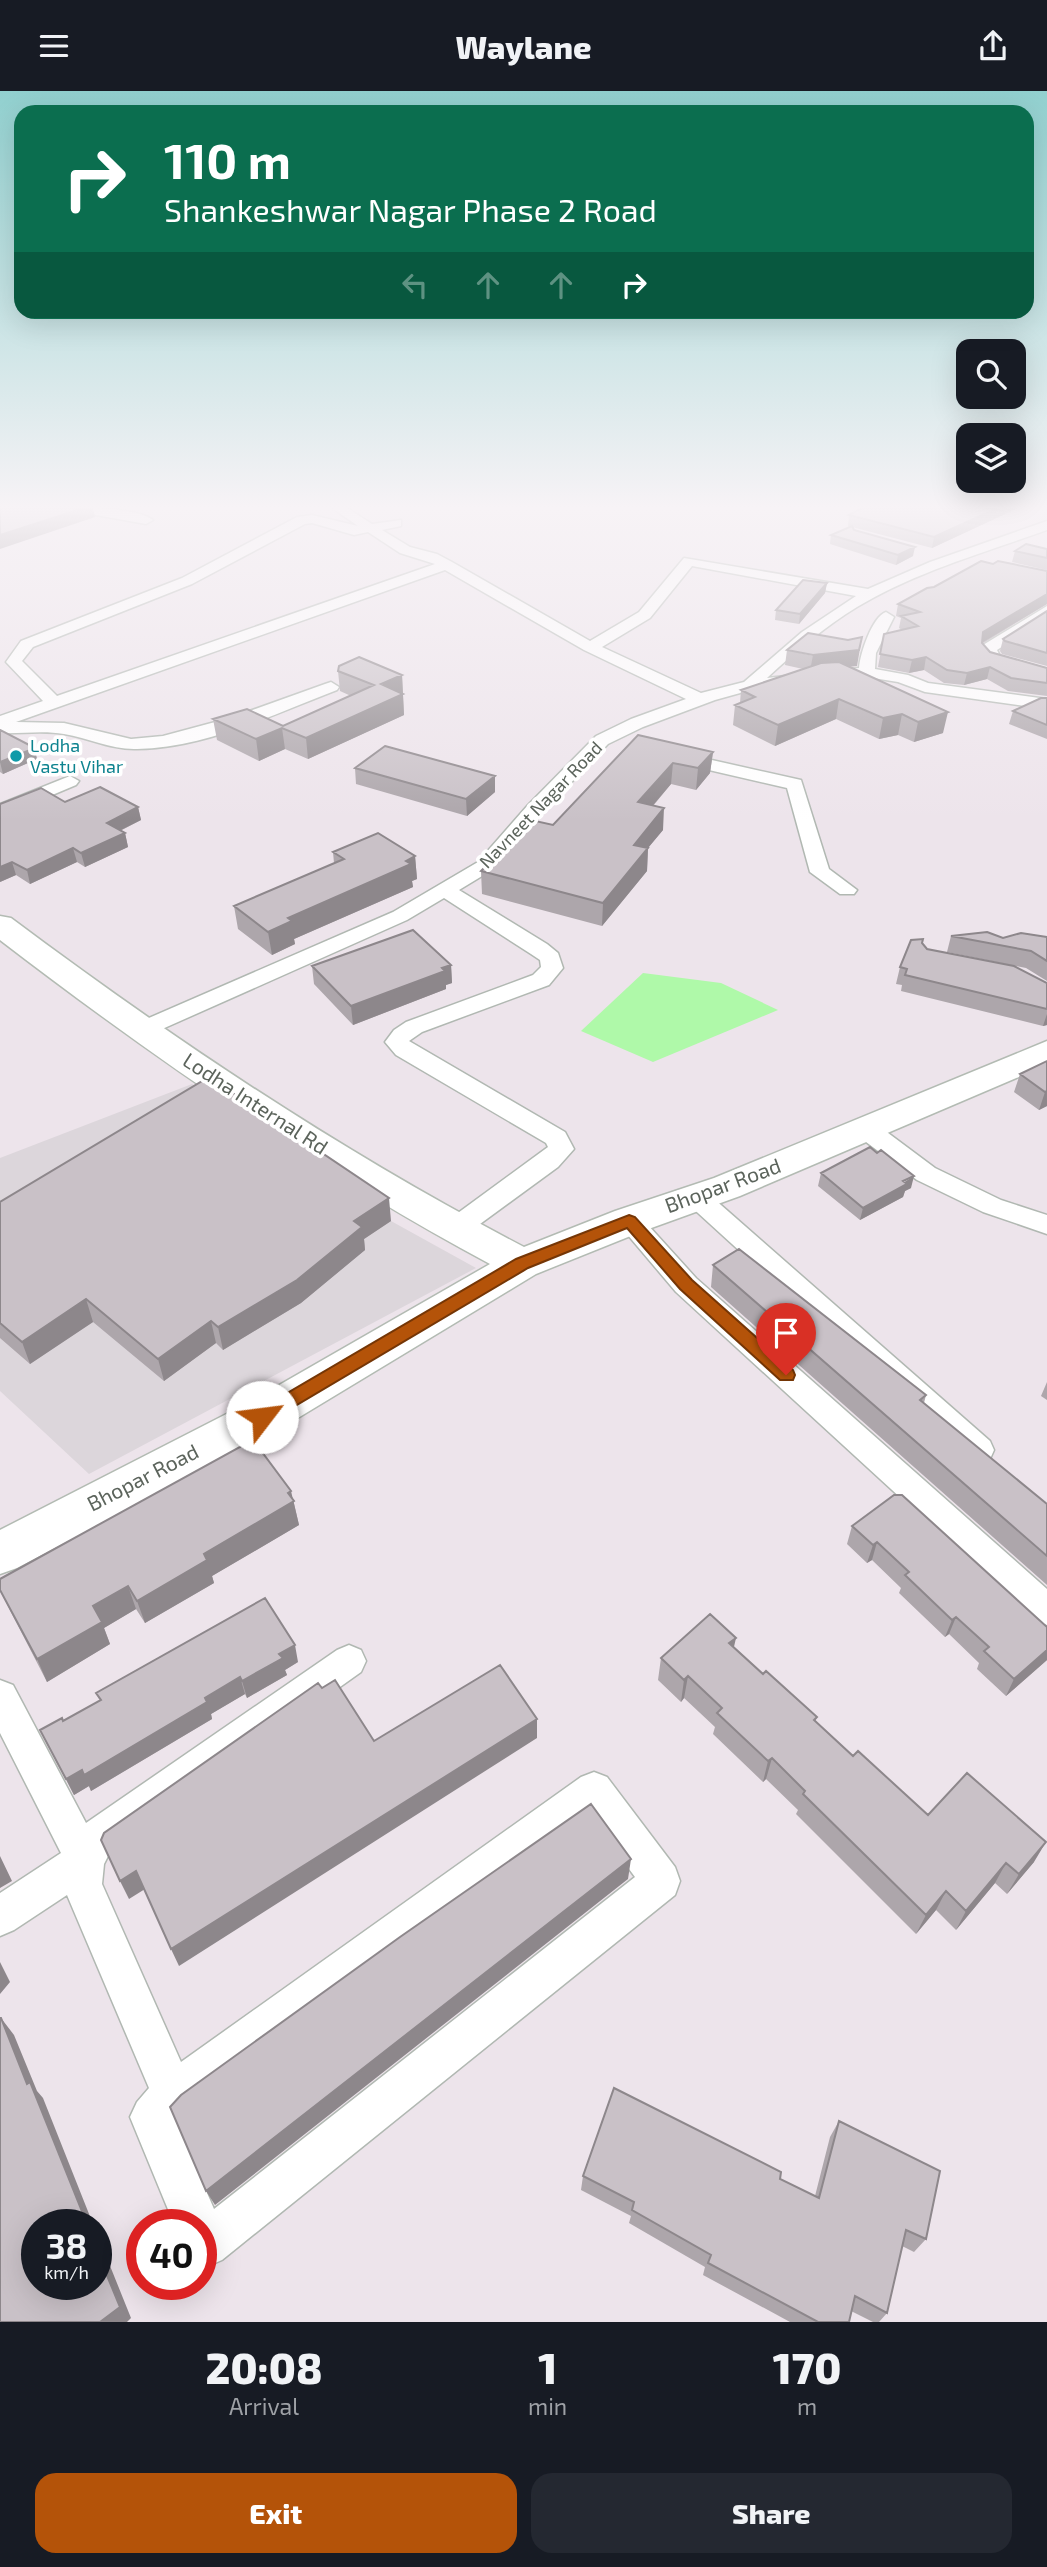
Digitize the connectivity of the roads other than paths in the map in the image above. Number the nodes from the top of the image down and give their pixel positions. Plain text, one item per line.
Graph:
1 (107, 612) edge
2 (313, 612) edge
3 (529, 612) edge
4 (647, 612) edge
5 (843, 612) edge
6 (1045, 612) edge
7 (886, 617) dead end
8 (590, 647) junction
9 (867, 672) junction
10 (1047, 674) edge
11 (751, 685) junction
12 (331, 687) dead end
13 (701, 699) junction
14 (54, 703) junction
15 (1047, 704) edge
16 (0, 722) edge
17 (0, 728) edge
18 (602, 740) junction
19 (628, 746) edge
20 (654, 752) edge
21 (70, 781) dead end
22 (0, 811) edge
23 (445, 890) junction
24 (847, 890) dead end
25 (0, 925) edge
26 (143, 1029) junction
27 (1047, 1052) edge
28 (867, 1130) junction
29 (696, 1197) junction
30 (629, 1221) junction
31 (1047, 1225) edge
32 (456, 1228) junction
33 (522, 1264) junction
34 (997, 1465) edge
35 (0, 1553) edge
36 (1047, 1610) edge
37 (349, 1661) dead end
38 (0, 1697) edge
39 (85, 1860) junction
40 (0, 1916) edge
41 (173, 2094) junction
42 (191, 2209) edge
43 (217, 2235) edge

1 - 14 street
2 - 14 street
3 - 8 street
4 - 8 street
5 - 11 street, Navneet Nagar Road
6 - 10 street
7 - 9 street
8 - 13 street
9 - 11 street
9 - 15 street
11 - 13 street, Navneet Nagar Road
12 - 17 street
13 - 18 street, Navneet Nagar Road
14 - 16 street
18 - 19 street
18 - 23 street, Navneet Nagar Road
20 - 24 street
21 - 22 street
23 - 26 street, Navneet Nagar Road
23 - 32 street
25 - 26 street, Lodha Internal Rd
26 - 32 street, Lodha Internal Rd
27 - 28 street, Bhopar Road
28 - 29 street, Bhopar Road
28 - 31 street
29 - 30 street, Bhopar Road
29 - 34 street
30 - 33 street, Bhopar Road
30 - 36 street
32 - 33 street, Lodha Internal Rd
33 - 35 street, Bhopar Road
37 - 39 street
38 - 39 street
39 - 40 street
39 - 41 street
41 - 42 street
41 - 43 street

